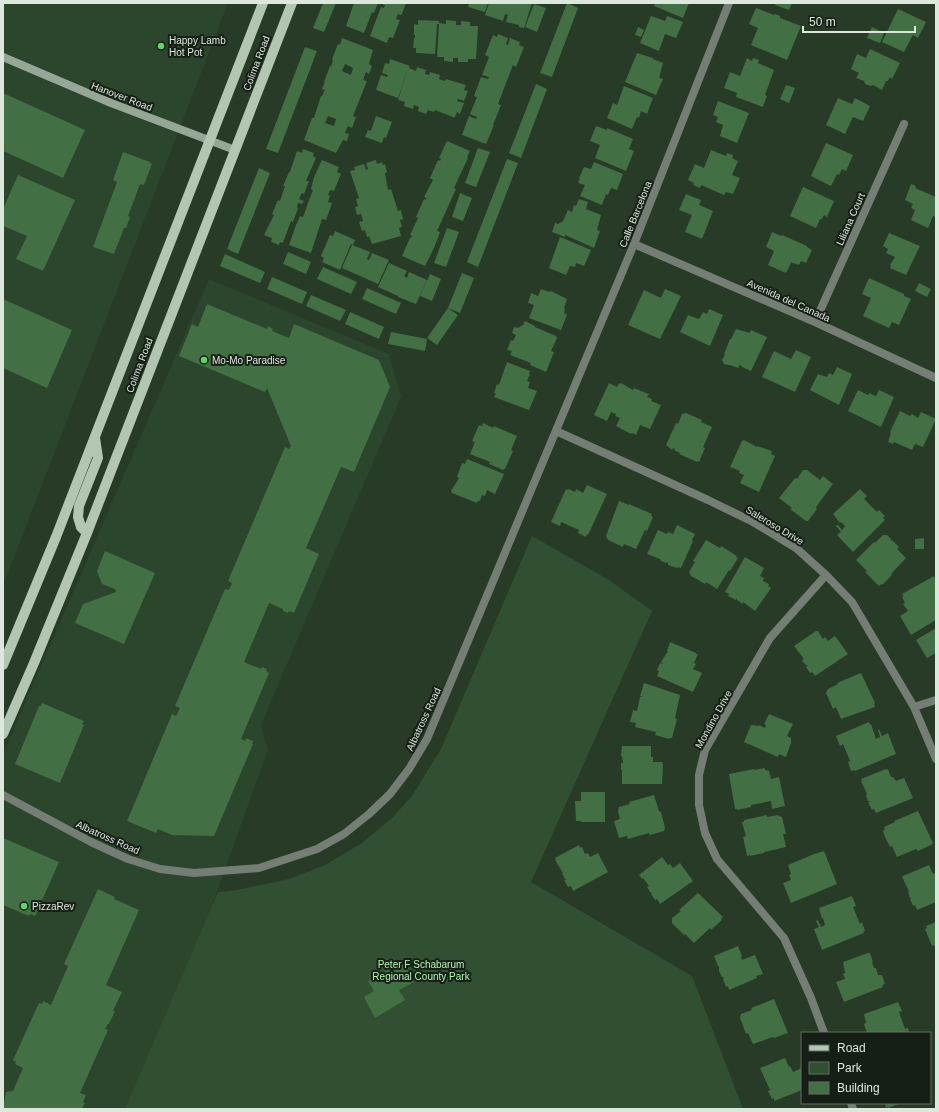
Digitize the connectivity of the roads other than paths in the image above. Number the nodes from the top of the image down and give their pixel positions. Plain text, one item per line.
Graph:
1 (263, 3) edge
2 (292, 3) edge
3 (729, 3) edge
4 (3, 57) edge
5 (904, 124) dead end
6 (210, 140) junction
7 (235, 150) junction
8 (634, 244) junction
9 (815, 322) junction
10 (936, 378) edge
11 (556, 432) junction
12 (95, 436) junction
13 (87, 533) junction
14 (826, 575) junction
15 (3, 665) edge
16 (936, 700) edge
17 (914, 707) junction
18 (3, 734) edge
19 (936, 759) edge
20 (3, 795) edge
21 (824, 1032) edge

1 - 6 main road, Colima Road
2 - 7 main road, Colima Road
3 - 8 street, Calle Barcelona
4 - 6 street, Hanover Road
5 - 9 street, Liliana Court
6 - 7 street, Hanover Road
6 - 12 main road, Colima Road
7 - 13 main road, Colima Road
8 - 9 street, Avenida del Canada
8 - 11 street, Calle Barcelona
9 - 10 street, Avenida del Canada
11 - 14 street, Saleroso Drive
11 - 20 street, Albatross Road
12 - 13 main road
12 - 15 main road, Colima Road
13 - 18 main road, Colima Road
14 - 17 street, Saleroso Drive
14 - 21 street, Mondino Drive
16 - 17 street
17 - 19 street, Saleroso Drive

